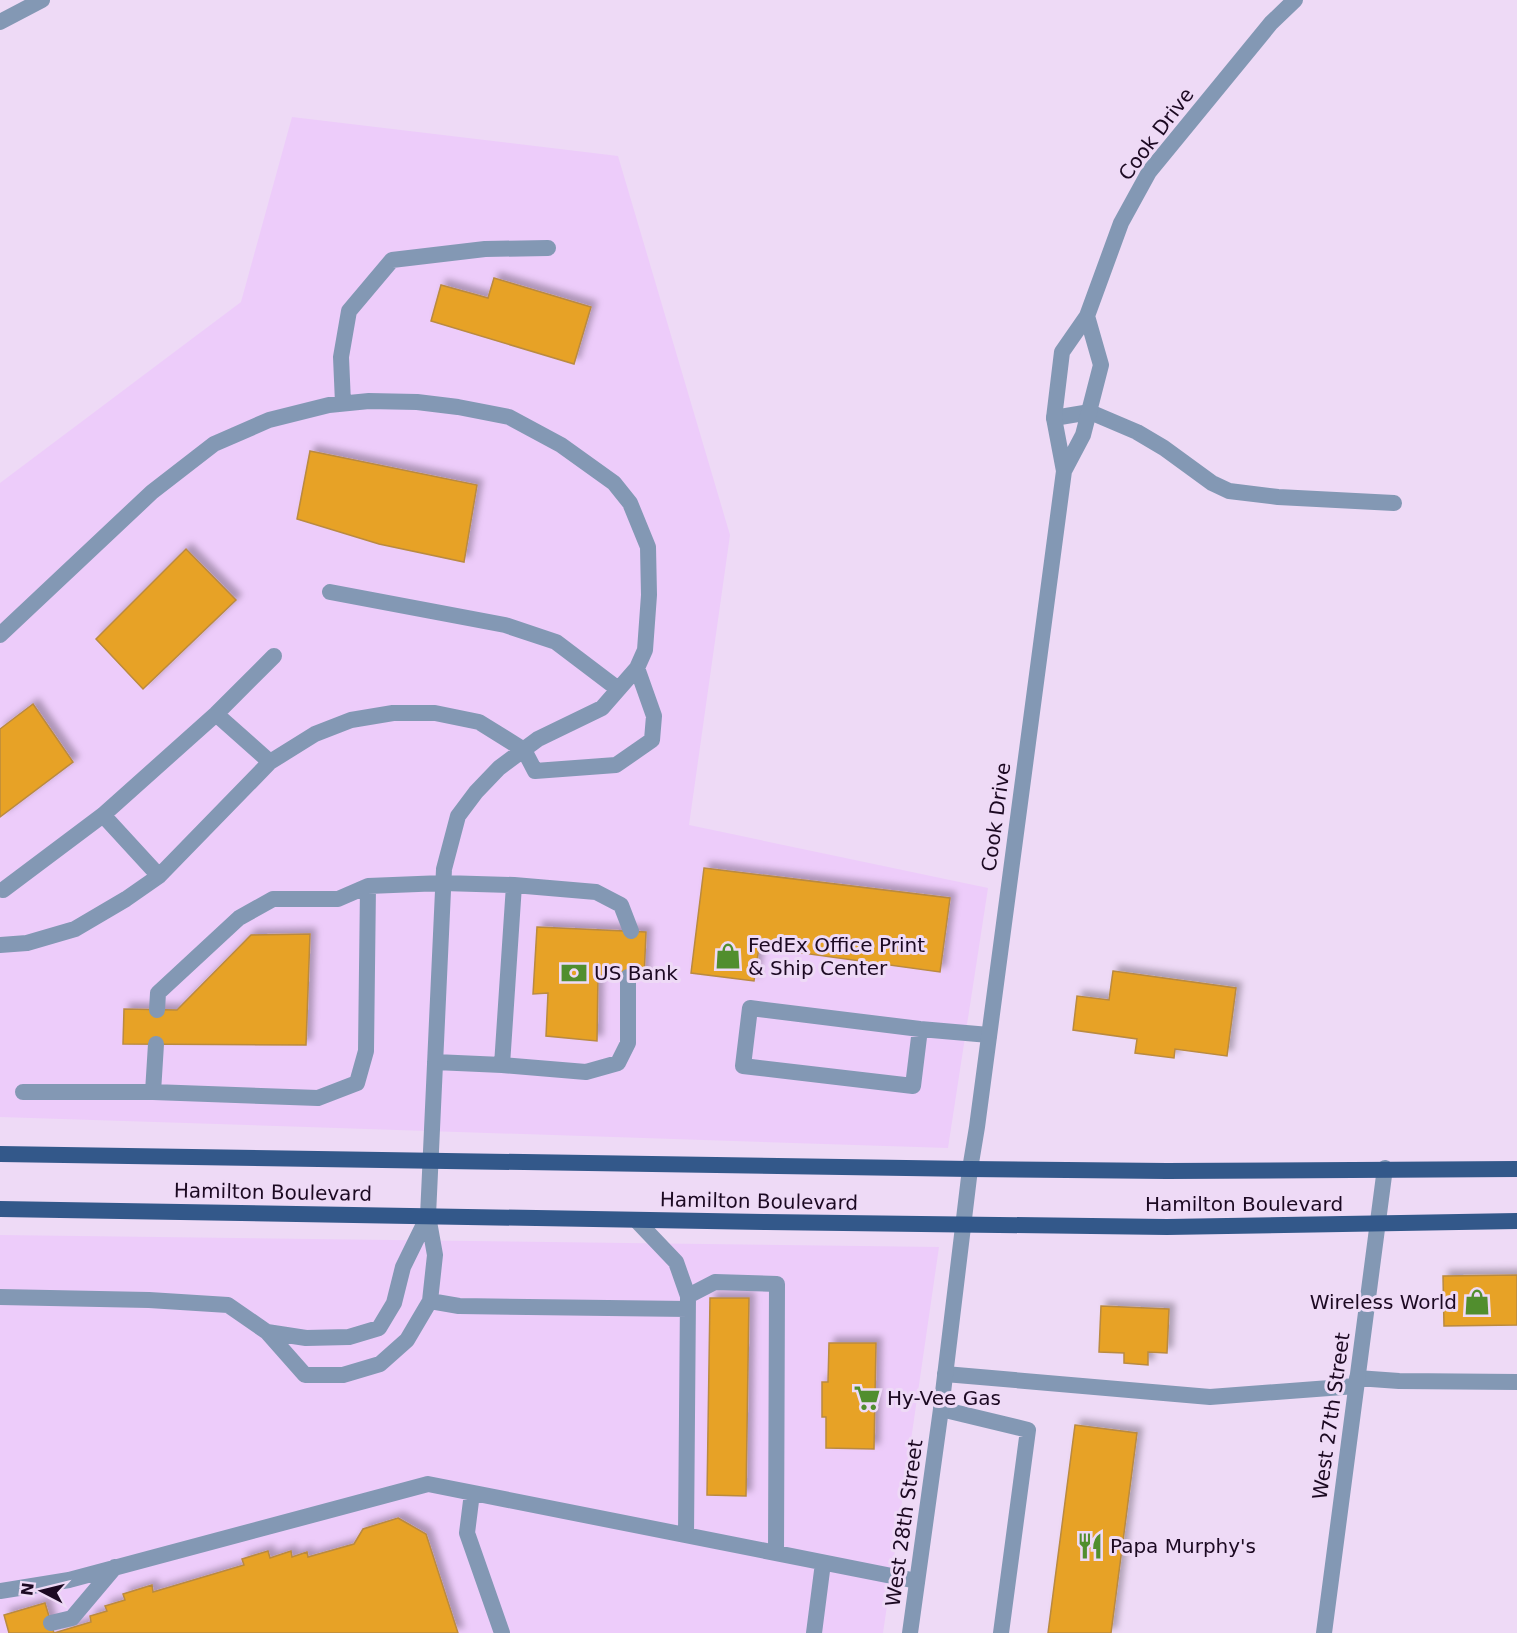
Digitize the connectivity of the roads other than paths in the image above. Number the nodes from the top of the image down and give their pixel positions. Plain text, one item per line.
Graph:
1 (42, 0) edge
2 (1295, 0) edge
3 (0, 22) edge
4 (548, 248) dead end
5 (1087, 316) junction
6 (343, 403) junction
7 (1090, 412) junction
8 (1054, 418) junction
9 (1064, 471) junction
10 (1394, 503) dead end
11 (330, 592) dead end
12 (0, 635) edge
13 (274, 656) dead end
14 (637, 668) junction
15 (618, 689) junction
16 (216, 714) junction
17 (524, 750) junction
18 (270, 762) junction
19 (103, 816) junction
20 (159, 876) junction
21 (443, 883) junction
22 (514, 885) junction
23 (368, 886) junction
24 (3, 890) dead end
25 (631, 931) dead end
26 (0, 945) edge
27 (628, 977) dead end
28 (157, 1010) dead end
29 (920, 1029) junction
30 (988, 1035) junction
31 (156, 1044) dead end
32 (435, 1062) junction
33 (502, 1065) junction
34 (23, 1092) dead end
35 (153, 1092) junction
36 (0, 1154) edge
37 (431, 1161) junction
38 (1384, 1168) junction
39 (970, 1169) junction
40 (1517, 1169) edge
41 (0, 1209) edge
42 (428, 1216) junction
43 (636, 1220) junction
44 (1517, 1221) edge
45 (1378, 1224) junction
46 (963, 1225) junction
47 (0, 1298) edge
48 (430, 1301) junction
49 (688, 1303) junction
50 (267, 1332) junction
51 (945, 1374) junction
52 (1357, 1382) junction
53 (1517, 1382) edge
54 (941, 1409) junction
55 (472, 1493) junction
56 (686, 1535) junction
57 (776, 1553) junction
58 (823, 1563) junction
59 (116, 1567) junction
60 (917, 1581) junction
61 (0, 1592) edge
62 (51, 1623) dead end
63 (502, 1633) edge
64 (814, 1633) edge
65 (910, 1633) edge
66 (1001, 1633) edge
67 (1324, 1633) edge

1 - 3 street
2 - 5 street, Cook Drive
4 - 6 street
5 - 7 street, Cook Drive
5 - 8 street, Cook Drive
6 - 12 street
6 - 14 street
7 - 8 street
7 - 9 street, Cook Drive
7 - 10 street
8 - 9 street, Cook Drive
9 - 30 street, Cook Drive
11 - 15 street
13 - 16 street
14 - 15 street
14 - 17 street
15 - 17 street
16 - 18 street
16 - 19 street
17 - 18 street
17 - 21 street
18 - 20 street
19 - 20 street
19 - 24 street
20 - 26 street
21 - 22 street
21 - 23 street
21 - 32 street
22 - 25 street
22 - 33 street
23 - 28 street
23 - 35 street
27 - 33 street
29 - 29 street
29 - 30 street
30 - 39 street, Cook Drive
31 - 35 street
32 - 33 street
32 - 37 street
34 - 35 street
36 - 37 main road, Hamilton Boulevard
37 - 39 main road, Hamilton Boulevard
37 - 42 street
38 - 39 main road, Hamilton Boulevard
38 - 40 main road, Hamilton Boulevard
38 - 45 street, West 27th Street
39 - 46 street, West 28th Street
41 - 42 main road, Hamilton Boulevard
42 - 43 main road, Hamilton Boulevard
42 - 48 street
42 - 50 street
43 - 46 main road, Hamilton Boulevard
43 - 49 street
44 - 45 main road, Hamilton Boulevard
45 - 46 main road, Hamilton Boulevard
45 - 52 street, West 27th Street
46 - 51 street, West 28th Street
47 - 50 street
48 - 49 street
48 - 50 street
49 - 56 street
49 - 57 street
51 - 52 street
51 - 54 street, West 28th Street
52 - 53 street
52 - 67 street, West 27th Street
54 - 60 street, West 28th Street
54 - 66 street
55 - 56 street
55 - 59 street
55 - 63 street
56 - 57 street
57 - 58 street
58 - 60 street
58 - 64 street
59 - 61 street
59 - 62 street
60 - 65 street, West 28th Street

